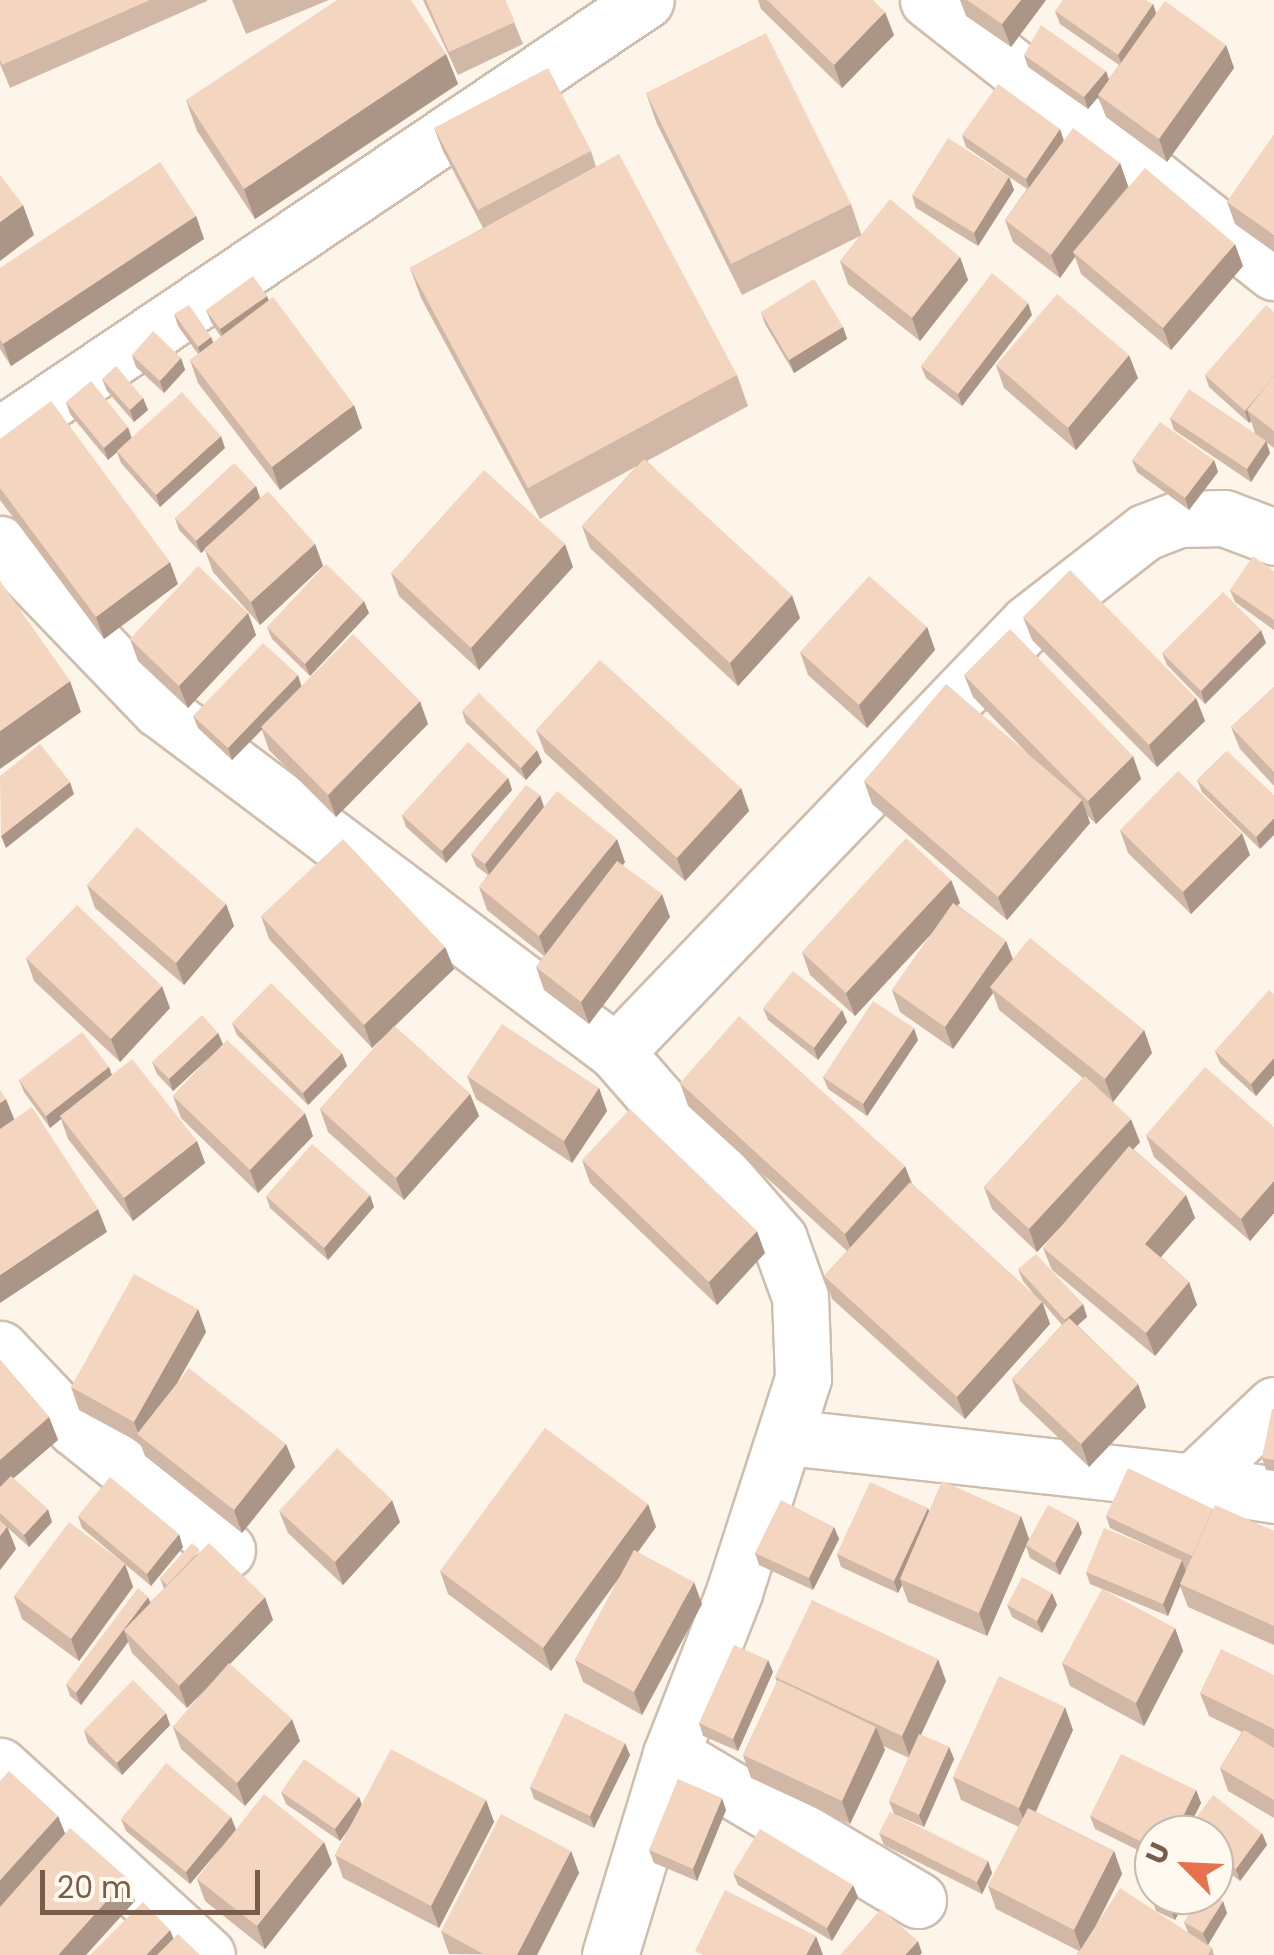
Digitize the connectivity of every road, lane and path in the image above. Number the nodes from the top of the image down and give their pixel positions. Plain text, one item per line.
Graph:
1 (646, 0) edge
2 (928, 0) edge
3 (1274, 272) edge
4 (4, 423) edge
5 (1274, 537) edge
6 (0, 544) edge
7 (616, 1052) junction
8 (0, 1349) edge
9 (1274, 1404) edge
10 (787, 1437) junction
11 (1193, 1482) junction
12 (1274, 1495) edge
13 (227, 1550) dead end
14 (671, 1754) junction
15 (0, 1766) edge
16 (918, 1900) dead end
17 (207, 1955) edge
18 (610, 1955) edge

1 - 4 street
2 - 3 street
5 - 7 street
6 - 7 street
7 - 10 street
8 - 13 street
9 - 11 street
10 - 11 street
10 - 14 street
11 - 12 street
14 - 16 street
14 - 18 street
15 - 17 street

